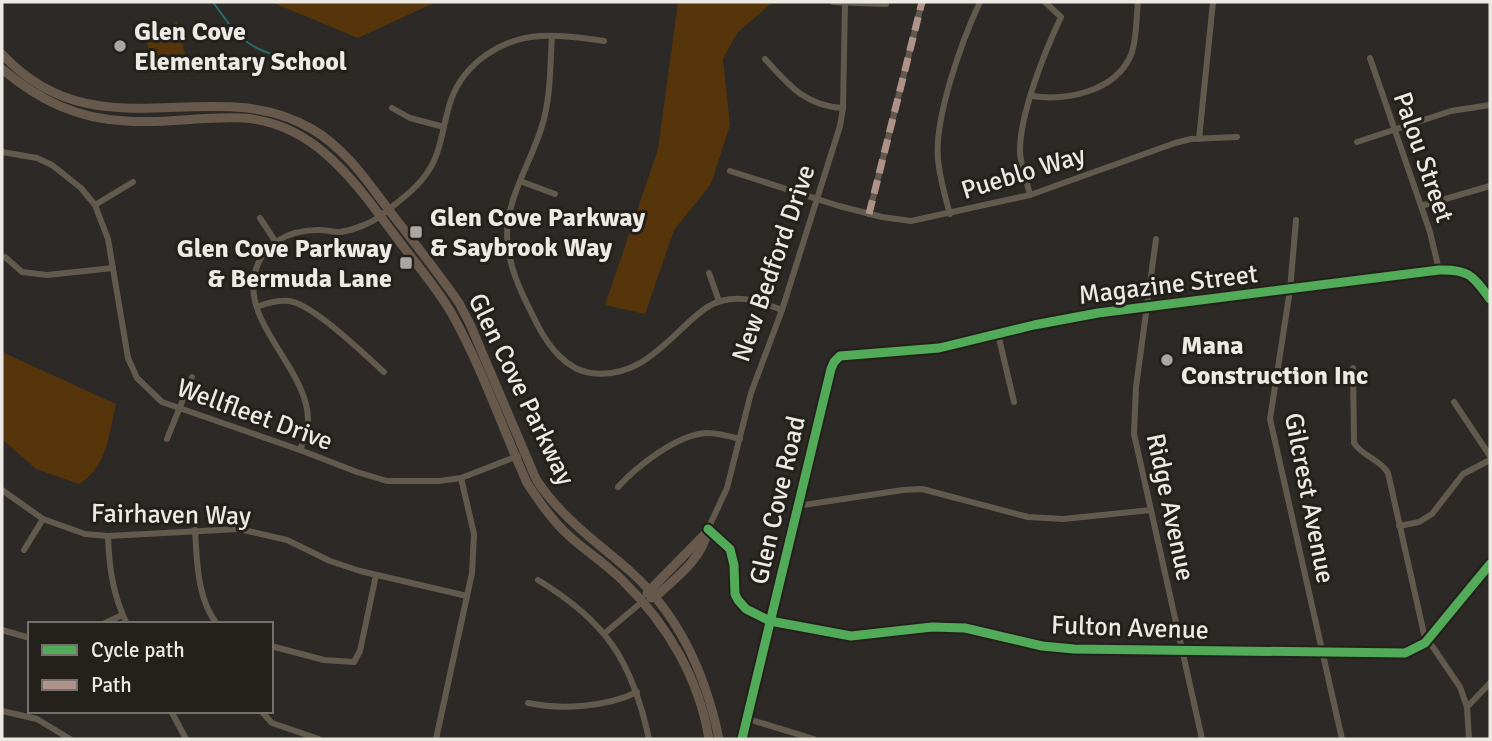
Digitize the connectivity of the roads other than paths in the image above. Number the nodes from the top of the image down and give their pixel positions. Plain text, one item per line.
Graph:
1 (832, 2) edge
2 (922, 2) edge
3 (980, 2) edge
4 (1045, 2) edge
5 (1138, 2) edge
6 (1213, 2) edge
7 (845, 3) edge
8 (886, 4) dead end
9 (552, 36) junction
10 (604, 41) dead end
11 (2, 54) edge
12 (1370, 58) dead end
13 (765, 59) dead end
14 (2, 69) edge
15 (1032, 96) junction
16 (1490, 105) edge
17 (391, 108) dead end
18 (843, 108) junction
19 (444, 127) junction
20 (1394, 129) junction
21 (1237, 137) dead end
22 (1199, 139) junction
23 (1357, 142) dead end
24 (2, 152) edge
25 (730, 171) dead end
26 (520, 181) junction
27 (133, 182) dead end
28 (1490, 186) edge
29 (555, 194) dead end
30 (1031, 195) junction
31 (818, 199) junction
32 (95, 205) junction
33 (1421, 206) junction
34 (388, 209) junction
35 (869, 214) junction
36 (950, 214) junction
37 (380, 216) junction
38 (260, 218) dead end
39 (1296, 220) dead end
40 (1156, 239) dead end
41 (275, 241) junction
42 (5, 257) dead end
43 (113, 268) junction
44 (1439, 270) junction
45 (709, 273) dead end
46 (1290, 290) junction
47 (1490, 299) edge
48 (719, 301) junction
49 (257, 307) junction
50 (1147, 307) junction
51 (782, 310) junction
52 (998, 334) junction
53 (841, 356) joint
54 (1353, 368) dead end
55 (384, 373) dead end
56 (192, 377) dead end
57 (1014, 402) dead end
58 (1454, 402) dead end
59 (180, 410) junction
60 (167, 439) dead end
61 (740, 439) junction
62 (300, 450) junction
63 (526, 452) junction
64 (516, 457) junction
65 (1490, 458) edge
66 (461, 478) junction
67 (618, 487) dead end
68 (2, 490) edge
69 (797, 506) junction
70 (1151, 510) junction
71 (43, 519) junction
72 (1399, 526) junction
73 (708, 529) junction
74 (195, 530) junction
75 (108, 536) junction
76 (24, 550) dead end
77 (1490, 564) edge
78 (376, 575) junction
79 (538, 580) dead end
80 (652, 594) junction
81 (467, 596) junction
82 (643, 601) junction
83 (122, 614) junction
84 (770, 621) junction
85 (107, 622) edge
86 (126, 622) edge
87 (216, 622) edge
88 (2, 630) edge
89 (605, 633) junction
90 (28, 637) edge
91 (1427, 641) junction
92 (273, 647) edge
93 (1183, 650) junction
94 (1323, 653) junction
95 (1490, 683) edge
96 (637, 692) junction
97 (528, 703) dead end
98 (1467, 707) junction
99 (2, 710) edge
100 (171, 713) edge
101 (263, 713) edge
102 (34, 715) edge
103 (748, 719) junction
104 (70, 739) edge
105 (186, 739) edge
106 (319, 739) edge
107 (436, 739) edge
108 (649, 739) edge
109 (709, 739) edge
110 (719, 739) edge
111 (742, 739) edge
112 (814, 739) edge
113 (1202, 739) edge
114 (1342, 739) edge
115 (1469, 739) edge

1 - 7 street
2 - 35 street
3 - 36 street
4 - 15 street
5 - 15 street
6 - 22 street
7 - 8 street
7 - 18 street, New Bedford Drive
9 - 10 street
9 - 19 street
9 - 26 street
11 - 34 main road, Glen Cove Parkway
12 - 20 street, Palou Street
13 - 18 street
14 - 37 main road, Glen Cove Parkway
15 - 30 street
16 - 20 street
17 - 19 street
18 - 31 street, New Bedford Drive
19 - 34 street
20 - 23 street
20 - 33 street, Palou Street
21 - 22 street, Pueblo Way
22 - 30 street, Pueblo Way
24 - 32 street, Wellfleet Drive
25 - 31 street, Pueblo Way
26 - 29 street
26 - 48 street
27 - 32 street
28 - 33 street
30 - 36 street, Pueblo Way
31 - 35 street, Pueblo Way
31 - 51 street, New Bedford Drive
32 - 43 street, Wellfleet Drive
33 - 44 street, Palou Street
34 - 37 street
34 - 63 main road, Glen Cove Parkway
35 - 36 street, Pueblo Way
37 - 41 street
37 - 64 main road, Glen Cove Parkway
38 - 41 street
39 - 46 street, Gilcrest Avenue
40 - 50 street, Ridge Avenue
41 - 49 street
42 - 43 street
43 - 59 street, Wellfleet Drive
44 - 46 main road, Magazine Street
44 - 47 main road, Magazine Street
45 - 48 street
46 - 50 main road, Magazine Street
46 - 94 street, Gilcrest Avenue
48 - 51 street
49 - 55 street
49 - 62 street
50 - 52 main road, Magazine Street
50 - 70 street, Ridge Avenue
51 - 61 street, New Bedford Drive
52 - 53 main road, Magazine Street
52 - 57 street
53 - 69 main road, Glen Cove Road
54 - 72 street
56 - 59 street
58 - 65 street
59 - 60 street
59 - 62 street, Wellfleet Drive
61 - 67 street
61 - 73 street, New Bedford Drive
62 - 66 street, Wellfleet Drive
63 - 64 street, Wellfleet Drive
63 - 80 main road, Glen Cove Parkway
64 - 66 street, Wellfleet Drive
64 - 82 main road, Glen Cove Parkway
65 - 72 street
66 - 81 street
68 - 71 street, Fairhaven Way
69 - 70 street
69 - 84 main road, Glen Cove Road
70 - 93 street, Ridge Avenue
71 - 75 street, Fairhaven Way
71 - 76 street
72 - 91 street
73 - 80 main road, New Bedford Drive
73 - 84 main road, Fulton Avenue
74 - 75 street, Fairhaven Way
74 - 78 street, Fairhaven Way
74 - 87 street
75 - 83 street
77 - 91 main road, Fulton Avenue
78 - 81 street, Fairhaven Way
78 - 92 street
79 - 89 street
80 - 82 main road, New Bedford Drive
80 - 110 main road, Glen Cove Parkway
81 - 107 street
82 - 89 street, New Bedford Drive
82 - 109 main road, Glen Cove Parkway
83 - 85 street
83 - 86 street
84 - 93 main road, Fulton Avenue
84 - 103 street, Glen Cove Road
88 - 90 street
89 - 96 street
91 - 94 main road, Fulton Avenue
91 - 98 street
93 - 94 main road, Fulton Avenue
93 - 113 street, Ridge Avenue
94 - 114 street, Gilcrest Avenue
95 - 98 street
96 - 97 street
96 - 108 street
98 - 115 street
99 - 102 street
100 - 105 street
101 - 106 street
102 - 104 street
103 - 111 street, Glen Cove Road
103 - 112 street

